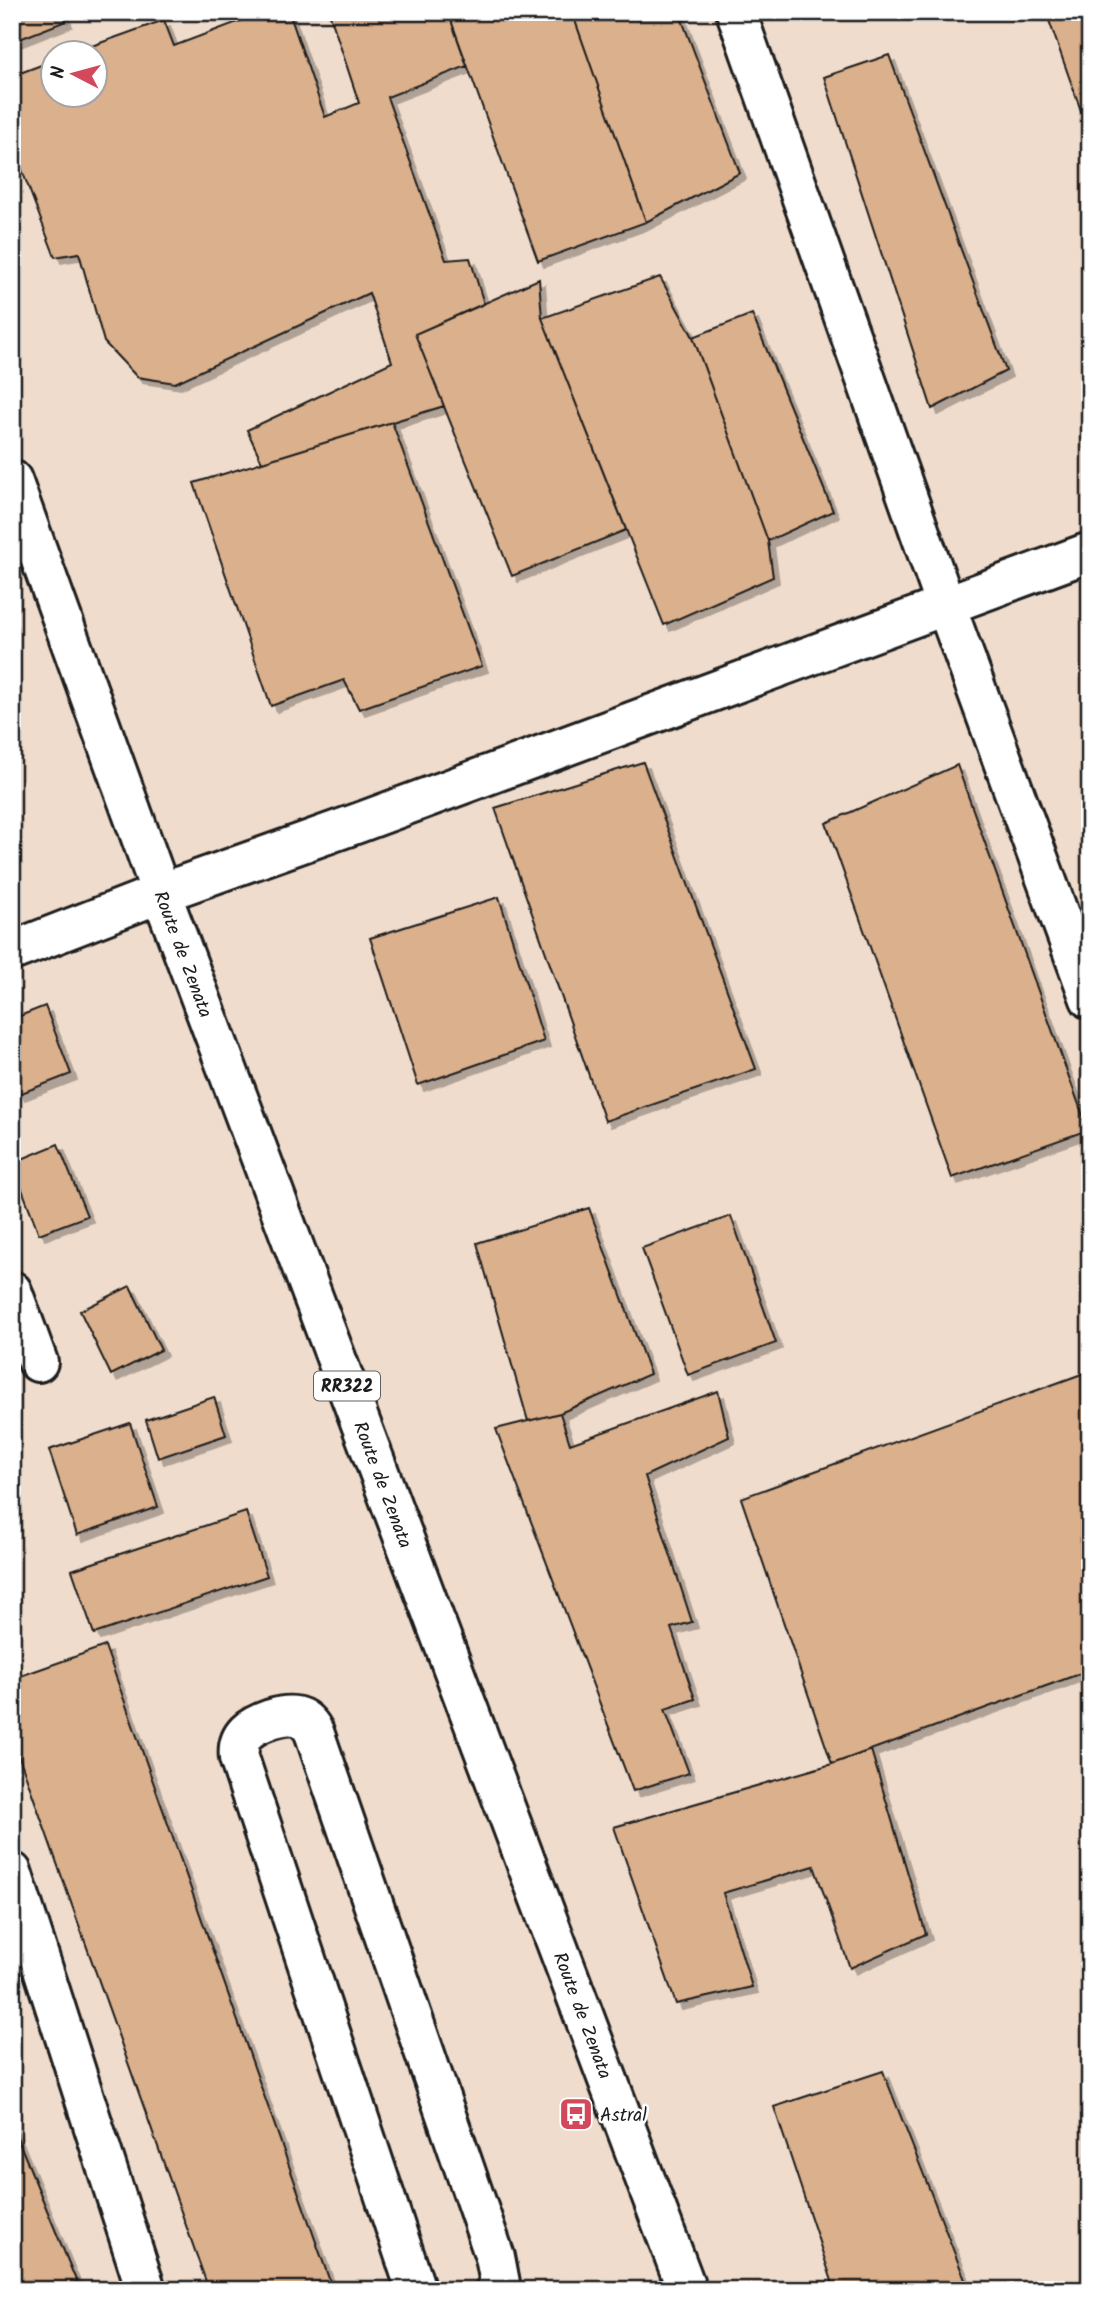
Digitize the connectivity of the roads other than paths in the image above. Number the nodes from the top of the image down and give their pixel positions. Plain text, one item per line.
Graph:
1 (736, 12) edge
2 (12, 481) edge
3 (1090, 552) edge
4 (946, 606) junction
5 (162, 894) junction
6 (12, 951) edge
7 (1090, 999) edge
8 (12, 1291) edge
9 (38, 1362) dead end
10 (12, 1872) edge
11 (146, 2290) edge
12 (416, 2290) edge
13 (495, 2290) edge
14 (687, 2290) edge

1 - 4 main road
2 - 5 main road, Route de Zenata / RR322
3 - 4 main road
4 - 5 main road
4 - 7 main road
5 - 6 main road
5 - 14 main road, Route de Zenata / RR322
8 - 9 main road
10 - 11 main road
12 - 13 main road

